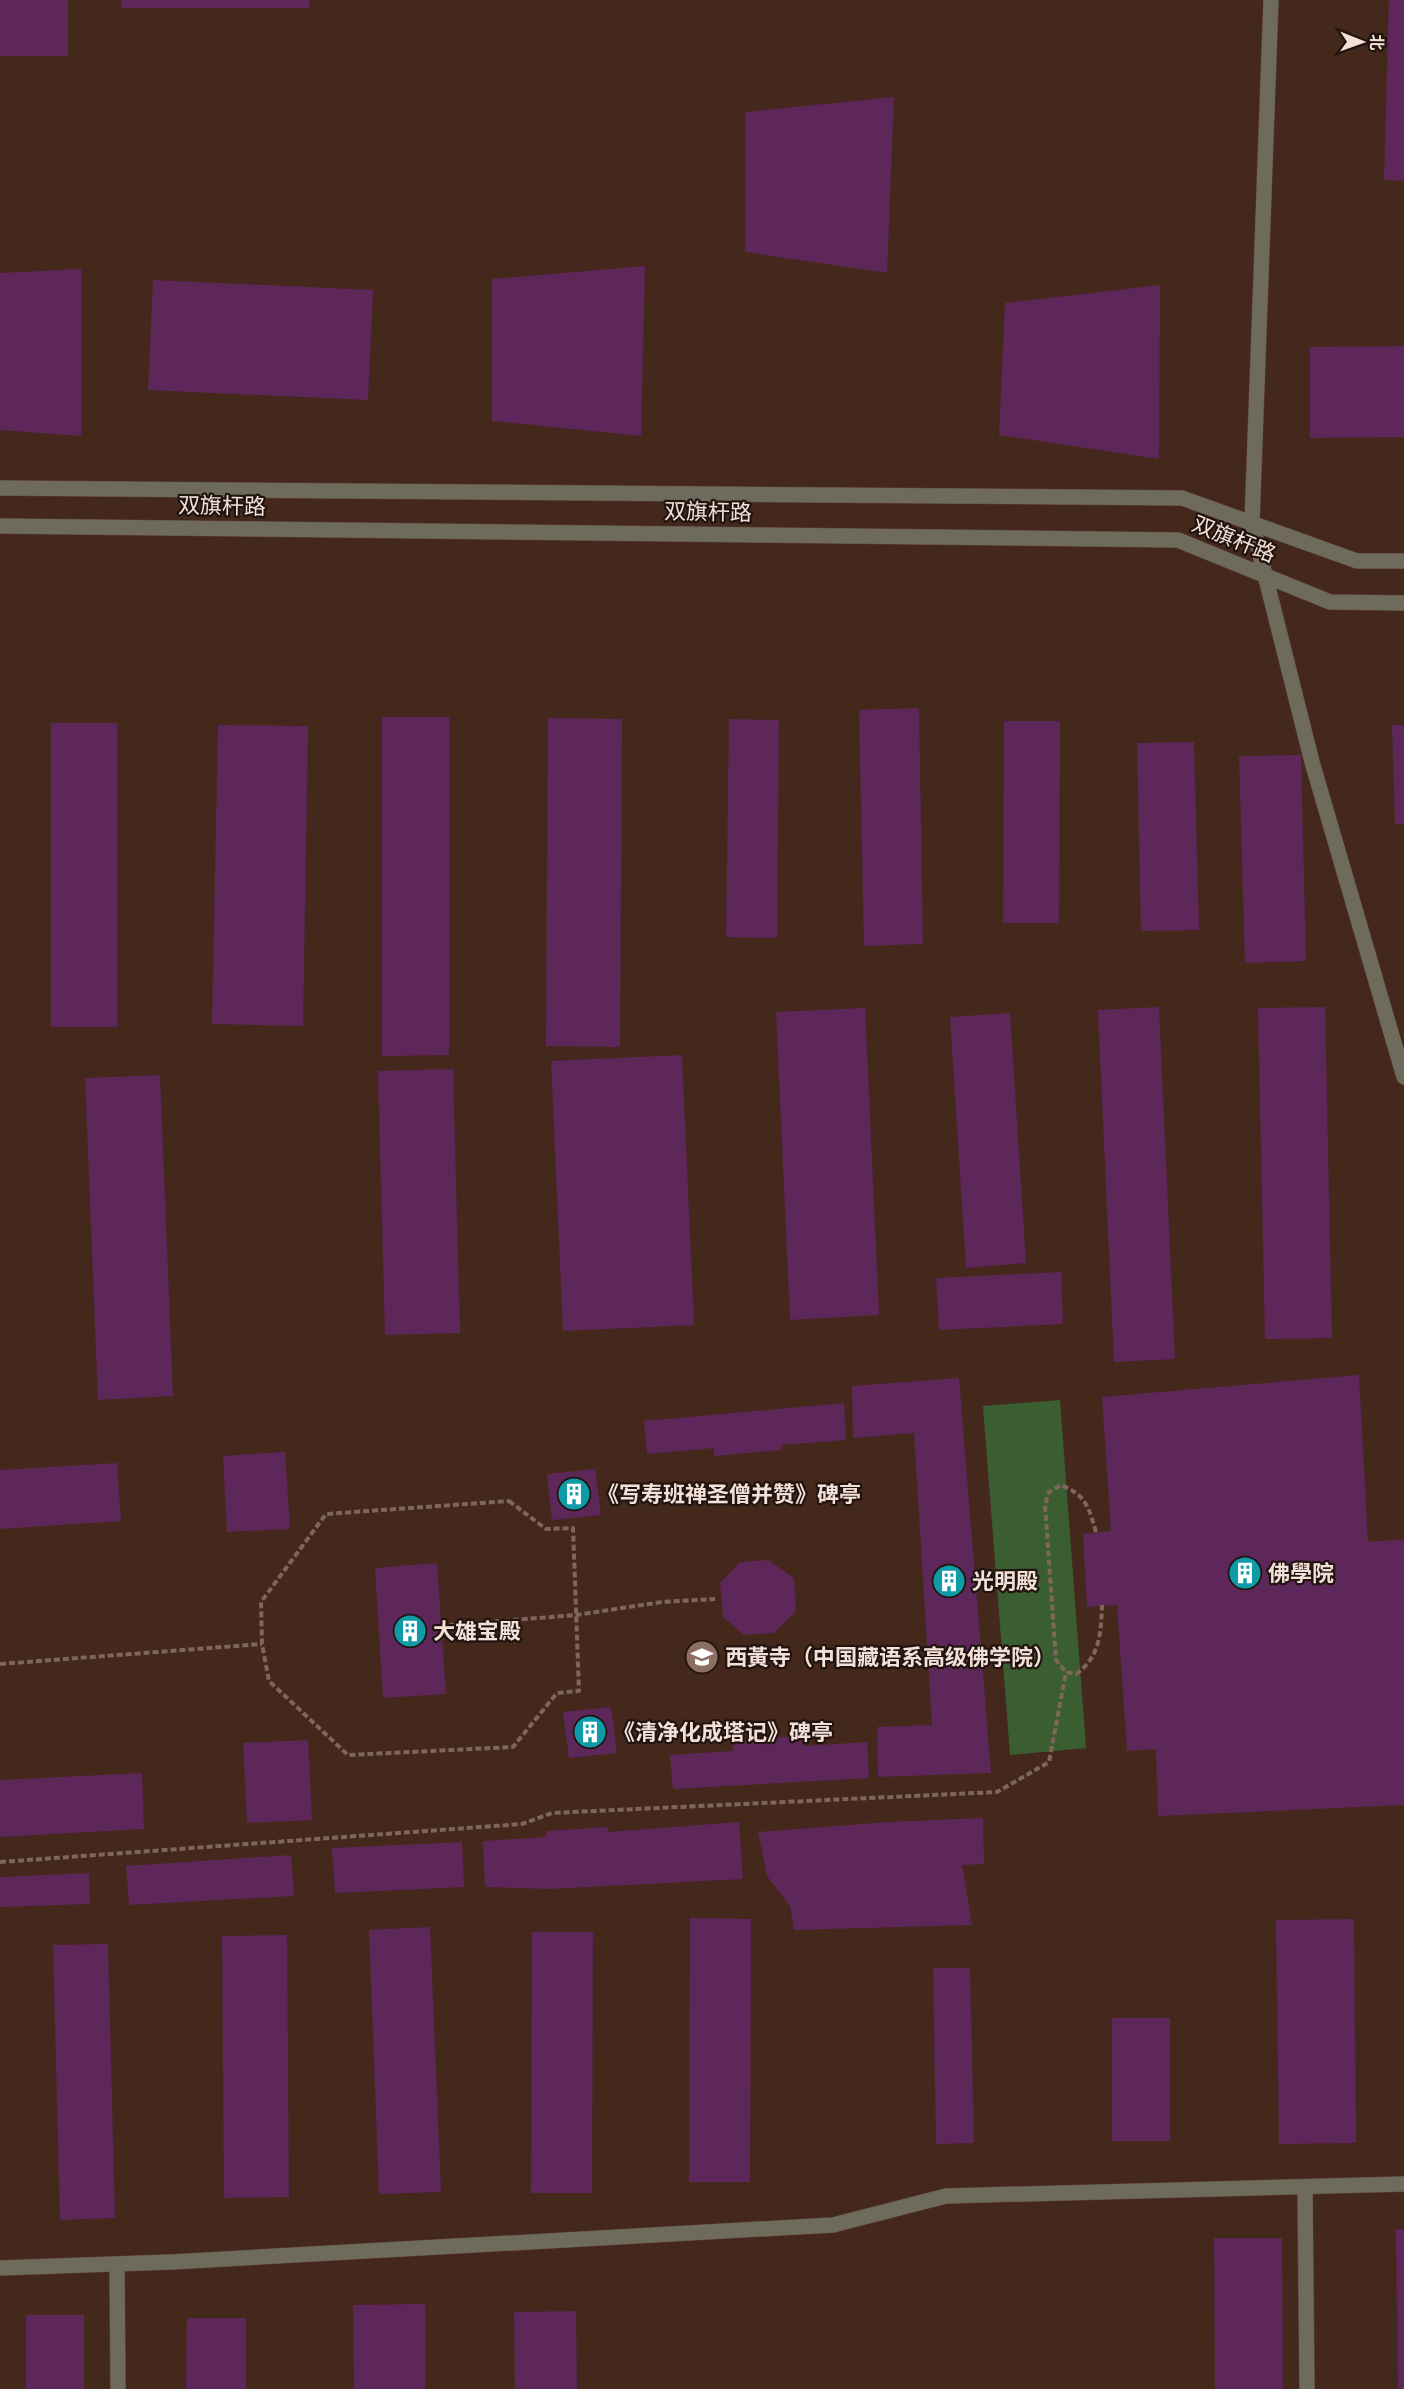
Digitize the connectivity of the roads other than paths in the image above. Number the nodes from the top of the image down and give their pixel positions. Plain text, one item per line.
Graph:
1 (1271, 0) edge
2 (0, 488) edge
3 (1252, 523) junction
4 (0, 526) edge
5 (1404, 561) edge
6 (1263, 575) junction
7 (1404, 603) edge
8 (1404, 1077) edge
9 (1404, 2184) edge
10 (1305, 2187) junction
11 (117, 2265) junction
12 (0, 2268) edge
13 (118, 2389) edge
14 (1307, 2389) edge

1 - 3 street
2 - 3 street
3 - 5 street
3 - 6 street
4 - 6 street, 双旗杆路
6 - 7 street, 双旗杆路
6 - 8 street
9 - 10 street
10 - 11 street
10 - 14 street
11 - 12 street
11 - 13 street

